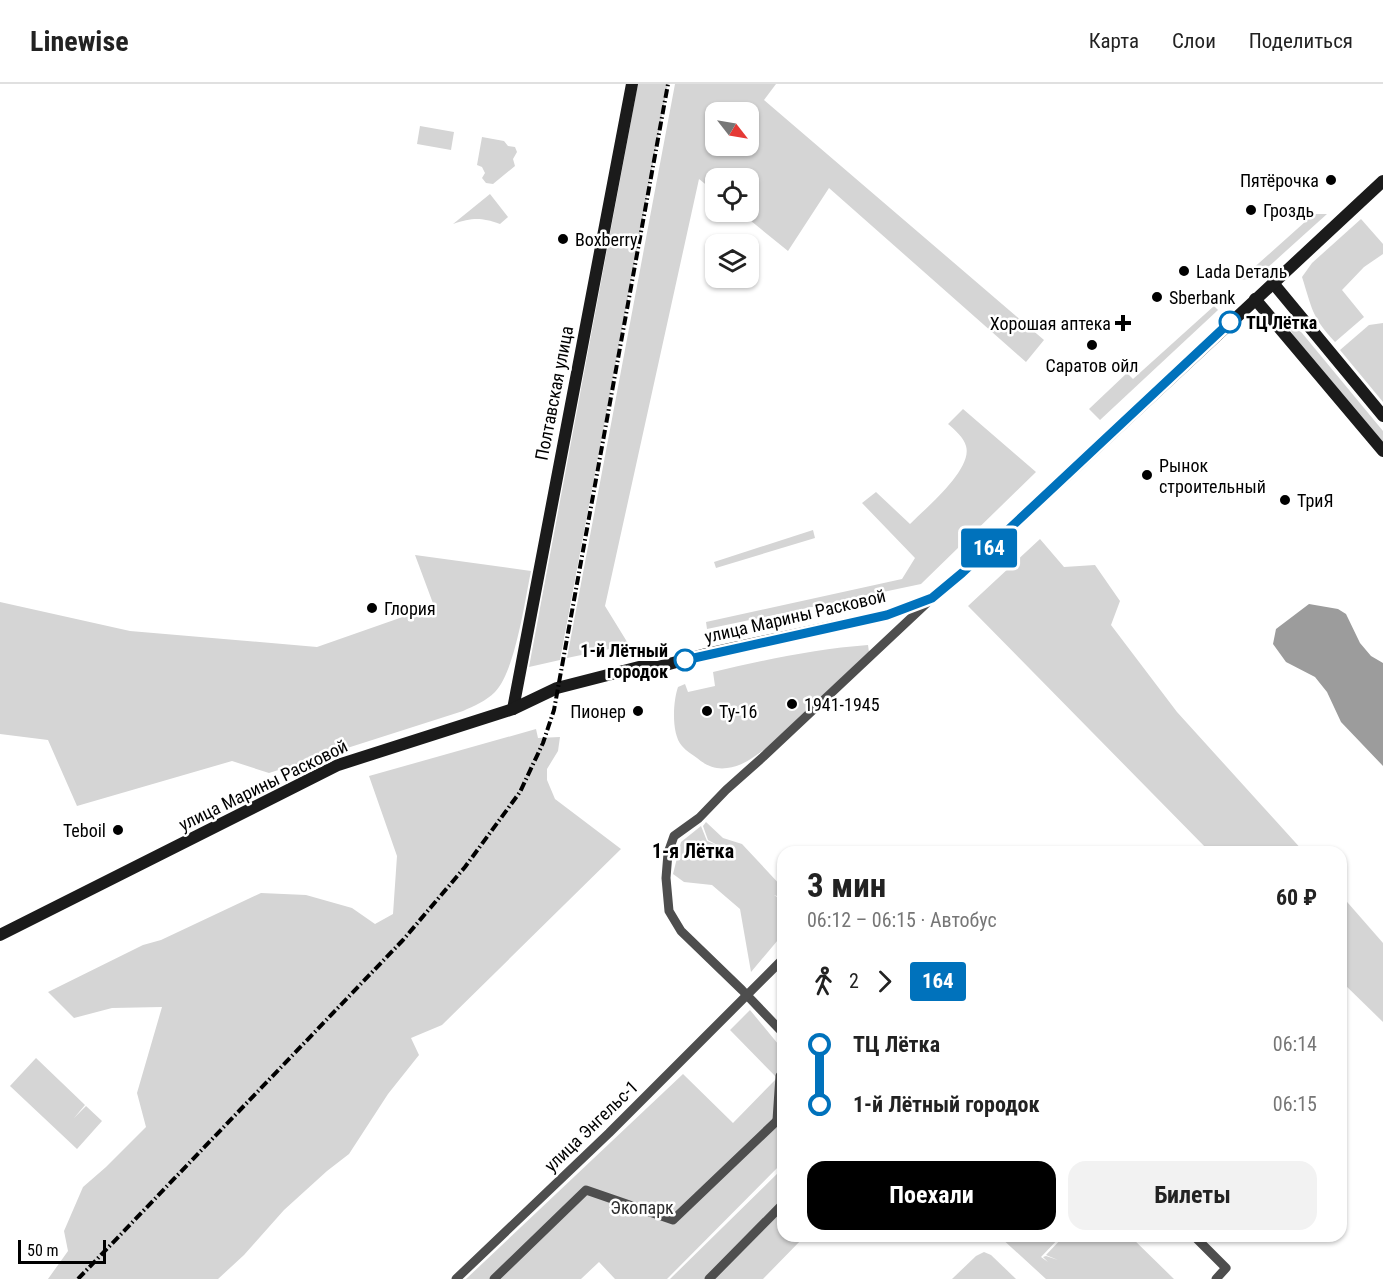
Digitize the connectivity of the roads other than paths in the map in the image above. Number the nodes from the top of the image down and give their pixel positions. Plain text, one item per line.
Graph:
1 (632, 84) edge
2 (1383, 181) edge
3 (1273, 283) junction
4 (1255, 299) junction
5 (1383, 416) edge
6 (1383, 451) edge
7 (932, 598) junction
8 (513, 709) junction
9 (0, 935) edge
10 (777, 965) edge
11 (747, 996) junction
12 (777, 1027) edge
13 (777, 1121) edge
14 (777, 1210) edge
15 (1200, 1242) edge
16 (456, 1279) edge
17 (494, 1279) edge
18 (709, 1279) edge
19 (1216, 1279) edge

1 - 8 main road, Полтавская улица
2 - 3 main road, улица Марины Расковой
3 - 4 main road, улица Марины Расковой
3 - 5 main road
4 - 6 main road
4 - 7 main road, улица Марины Расковой
7 - 8 main road, улица Марины Расковой
7 - 11 street
8 - 9 main road, улица Марины Расковой
10 - 11 street, улица Энгельс-1
11 - 12 street
11 - 16 street, улица Энгельс-1
13 - 17 street
14 - 18 street
15 - 19 street

